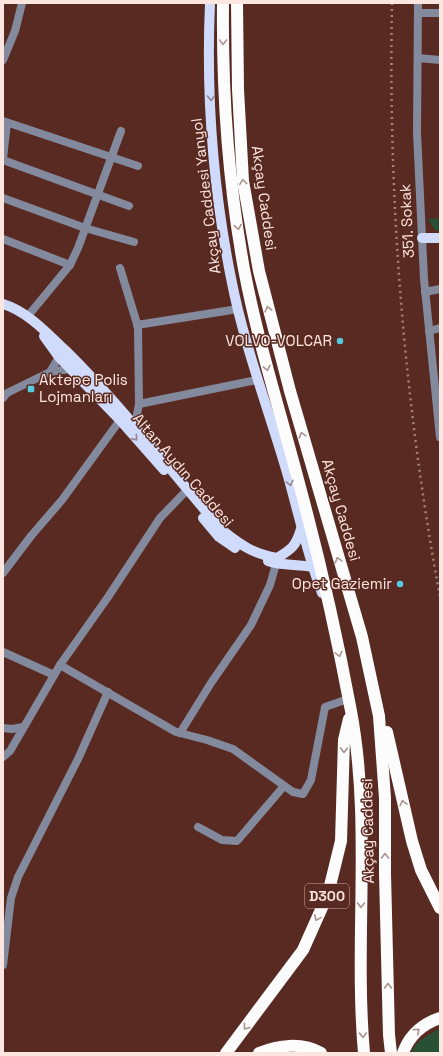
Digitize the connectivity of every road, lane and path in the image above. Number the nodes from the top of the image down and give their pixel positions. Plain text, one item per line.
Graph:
1 (22, 3) edge
2 (210, 3) edge
3 (223, 3) edge
4 (237, 3) edge
5 (418, 3) edge
6 (418, 13) junction
7 (440, 13) edge
8 (418, 58) junction
9 (3, 60) edge
10 (440, 60) edge
11 (5, 122) edge
12 (121, 131) dead end
13 (111, 156) junction
14 (3, 159) edge
15 (138, 166) dead end
16 (98, 195) junction
17 (3, 198) edge
18 (129, 206) dead end
19 (85, 228) junction
20 (422, 238) junction
21 (440, 238) edge
22 (3, 239) edge
23 (134, 242) dead end
24 (70, 265) junction
25 (120, 268) dead end
26 (440, 289) edge
27 (425, 292) junction
28 (3, 304) edge
29 (238, 308) junction
30 (27, 317) junction
31 (137, 325) junction
32 (440, 328) edge
33 (429, 331) junction
34 (63, 355) junction
35 (436, 363) edge
36 (74, 366) junction
37 (50, 372) junction
38 (257, 380) junction
39 (3, 397) edge
40 (139, 404) junction
41 (120, 420) junction
42 (135, 424) junction
43 (440, 437) edge
44 (186, 492) junction
45 (301, 529) junction
46 (276, 564) junction
47 (312, 567) junction
48 (3, 573) edge
49 (331, 616) junction
50 (3, 652) edge
51 (60, 665) junction
52 (54, 675) junction
53 (108, 692) junction
54 (348, 699) junction
55 (351, 712) junction
56 (379, 716) junction
57 (23, 726) junction
58 (3, 728) edge
59 (180, 733) junction
60 (3, 757) edge
61 (284, 786) junction
62 (198, 827) dead end
63 (3, 906) edge
64 (440, 908) edge
65 (9, 916) junction
66 (5, 926) edge
67 (3, 964) edge
68 (440, 1018) edge
69 (226, 1053) edge
70 (259, 1053) edge
71 (322, 1053) edge
72 (364, 1053) edge
73 (391, 1053) edge
74 (403, 1053) edge

1 - 9 street
2 -> 29 main road, Akçay Caddesi Yanyol
3 -> 49 highway, Akçay Caddesi
56 -> 4 highway, Akçay Caddesi
5 - 6 street, 351. Sokak
6 - 7 street
6 - 8 street, 351. Sokak
8 - 10 street
8 - 20 street, 351. Sokak
11 - 13 street
11 - 14 street
12 - 13 street
13 - 15 street
13 - 16 street
14 - 16 street
16 - 18 street
16 - 19 street
17 - 19 street
19 - 23 street
19 - 24 street
20 - 21 main road
20 - 27 street, 351. Sokak
22 - 24 street
24 - 30 street
25 - 31 street
26 - 27 street
27 - 33 street, 351. Sokak
28 - 30 main road
29 - 31 street
29 - 38 main road, Akçay Caddesi Yanyol
30 - 34 main road, Altan Aydın Caddesi
31 - 40 street
32 - 33 street
33 - 35 street, 351. Sokak
34 - 36 main road, Altan Aydın Caddesi
34 - 37 street
35 - 43 street, 351. Sokak
36 - 37 street
36 - 41 main road, Altan Aydın Caddesi
36 - 42 main road, Altan Aydın Caddesi
37 - 39 street
38 - 40 street
38 -> 45 main road, Akçay Caddesi Yanyol
40 - 42 street
41 -> 44 main road, Altan Aydın Caddesi
41 - 48 street
42 - 44 main road, Altan Aydın Caddesi
44 - 45 main road, Altan Aydın Caddesi
44 - 46 main road, Altan Aydın Caddesi
44 - 51 street
45 - 47 main road, Akçay Caddesi Yanyol
46 - 47 main road, Altan Aydın Caddesi
46 - 59 street
47 - 49 main road
49 -> 54 highway, Akçay Caddesi
50 - 52 street
51 - 52 street
51 - 53 street
52 - 57 street
53 - 59 street
53 - 65 street
54 - 55 highway, Akçay Caddesi
54 - 61 street
55 -> 69 highway, D300
55 -> 72 highway, Akçay Caddesi
64 -> 56 highway
73 -> 56 highway, Akçay Caddesi
57 - 58 street
57 - 60 street
59 - 61 street
61 - 62 street
63 - 65 street
65 - 66 street
66 - 67 street
74 -> 68 highway
70 - 71 highway

